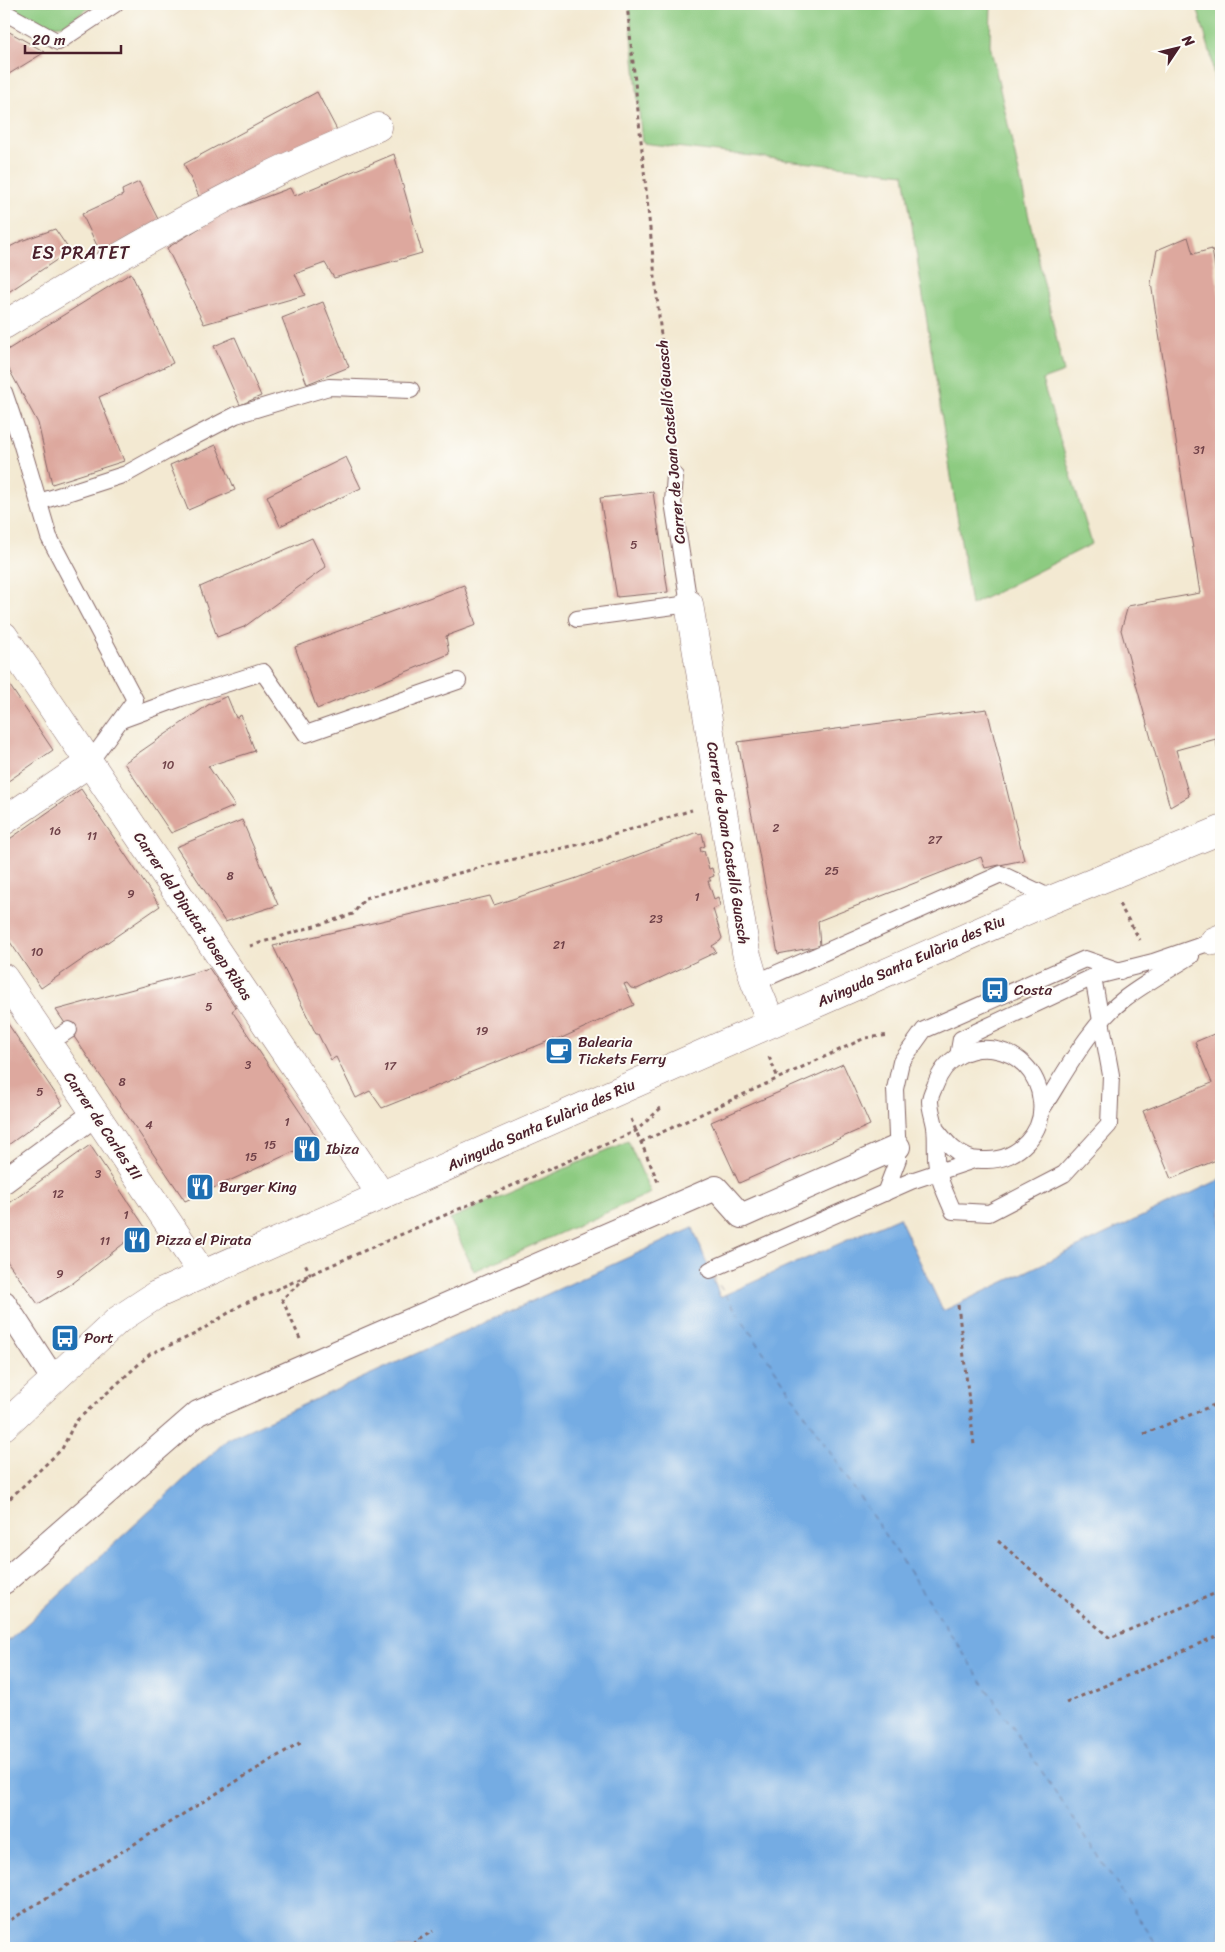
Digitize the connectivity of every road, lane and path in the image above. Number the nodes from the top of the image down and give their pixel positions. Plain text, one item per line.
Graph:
1 (115, 4) edge
2 (627, 4) edge
3 (4, 12) edge
4 (378, 127) dead end
5 (4, 325) edge
6 (411, 390) dead end
7 (4, 392) edge
8 (675, 476) joint
9 (38, 502) junction
10 (689, 604) junction
11 (577, 619) dead end
12 (4, 636) edge
13 (458, 682) dead end
14 (121, 720) junction
15 (89, 762) junction
16 (693, 809) dead end
17 (4, 821) edge
18 (1221, 830) edge
19 (1104, 878) junction
20 (1053, 899) junction
21 (1217, 940) edge
22 (220, 955) junction
23 (1153, 962) junction
24 (1120, 971) junction
25 (1093, 977) junction
26 (4, 978) edge
27 (755, 983) junction
28 (771, 1022) junction
29 (1101, 1023) junction
30 (924, 1030) junction
31 (958, 1056) junction
32 (619, 1090) junction
33 (1042, 1109) junction
34 (95, 1114) junction
35 (935, 1128) junction
36 (640, 1142) junction
37 (898, 1147) junction
38 (974, 1160) junction
39 (550, 1169) dead end
40 (938, 1172) junction
41 (4, 1181) edge
42 (885, 1193) junction
43 (382, 1196) junction
44 (669, 1208) junction
45 (292, 1235) junction
46 (710, 1270) dead end
47 (202, 1273) junction
48 (310, 1274) junction
49 (4, 1303) edge
50 (958, 1305) dead end
51 (311, 1364) junction
52 (54, 1380) junction
53 (1221, 1402) edge
54 (4, 1426) edge
55 (1144, 1434) dead end
56 (974, 1445) dead end
57 (4, 1504) edge
58 (998, 1541) dead end
59 (4, 1582) edge
60 (1221, 1591) edge
61 (1221, 1634) edge
62 (1066, 1703) dead end
63 (302, 1741) dead end
64 (4, 1924) edge
65 (433, 1931) dead end
66 (405, 1948) edge

1 - 3 lane
2 - 8 path, Carrer de Joan Castelló Guasch
4 - 5 street
6 - 9 lane
7 - 9 lane
8 - 10 lane, Carrer de Joan Castelló Guasch
9 - 14 lane
10 - 11 lane
10 - 27 street, Carrer de Joan Castelló Guasch
12 - 15 street, Carrer del Diputat Josep Ribas
13 - 14 lane
14 - 15 lane
15 - 17 street
15 - 22 street, Carrer del Diputat Josep Ribas
16 - 22 path
18 - 19 street, Avinguda Santa Eulària des Riu
19 - 20 street, Avinguda Santa Eulària des Riu
19 - 23 path
20 - 27 lane
20 - 28 street, Avinguda Santa Eulària des Riu
21 - 23 lane
21 - 29 lane
22 - 43 street, Carrer del Diputat Josep Ribas
23 - 24 lane
24 - 25 lane
24 - 30 lane
25 - 29 lane
25 - 31 lane
26 - 34 street, Carrer de Carles III
27 - 28 street, Carrer de Joan Castelló Guasch
28 - 32 street, Avinguda Santa Eulària des Riu
29 - 33 lane
29 - 40 lane
30 - 36 path
30 - 37 lane
31 - 33 lane
31 - 35 lane
32 - 36 path
32 - 43 street, Avinguda Santa Eulària des Riu
33 - 38 lane
34 - 41 street
34 - 47 street, Carrer de Carles III
35 - 38 lane
35 - 40 lane
36 - 44 path
37 - 42 lane
37 - 44 street
38 - 40 lane
39 - 48 path
40 - 42 lane
42 - 46 lane
43 - 45 street, Avinguda Santa Eulària des Riu
44 - 51 street
45 - 47 street, Avinguda Santa Eulària des Riu
45 - 48 path
47 - 52 street, Avinguda Santa Eulària des Riu
48 - 51 path
48 - 57 path
49 - 52 street
50 - 56 path
51 - 59 street
52 - 54 street, Avinguda Santa Eulària des Riu
53 - 55 path
58 - 60 path
61 - 62 path
63 - 64 path
65 - 66 path

